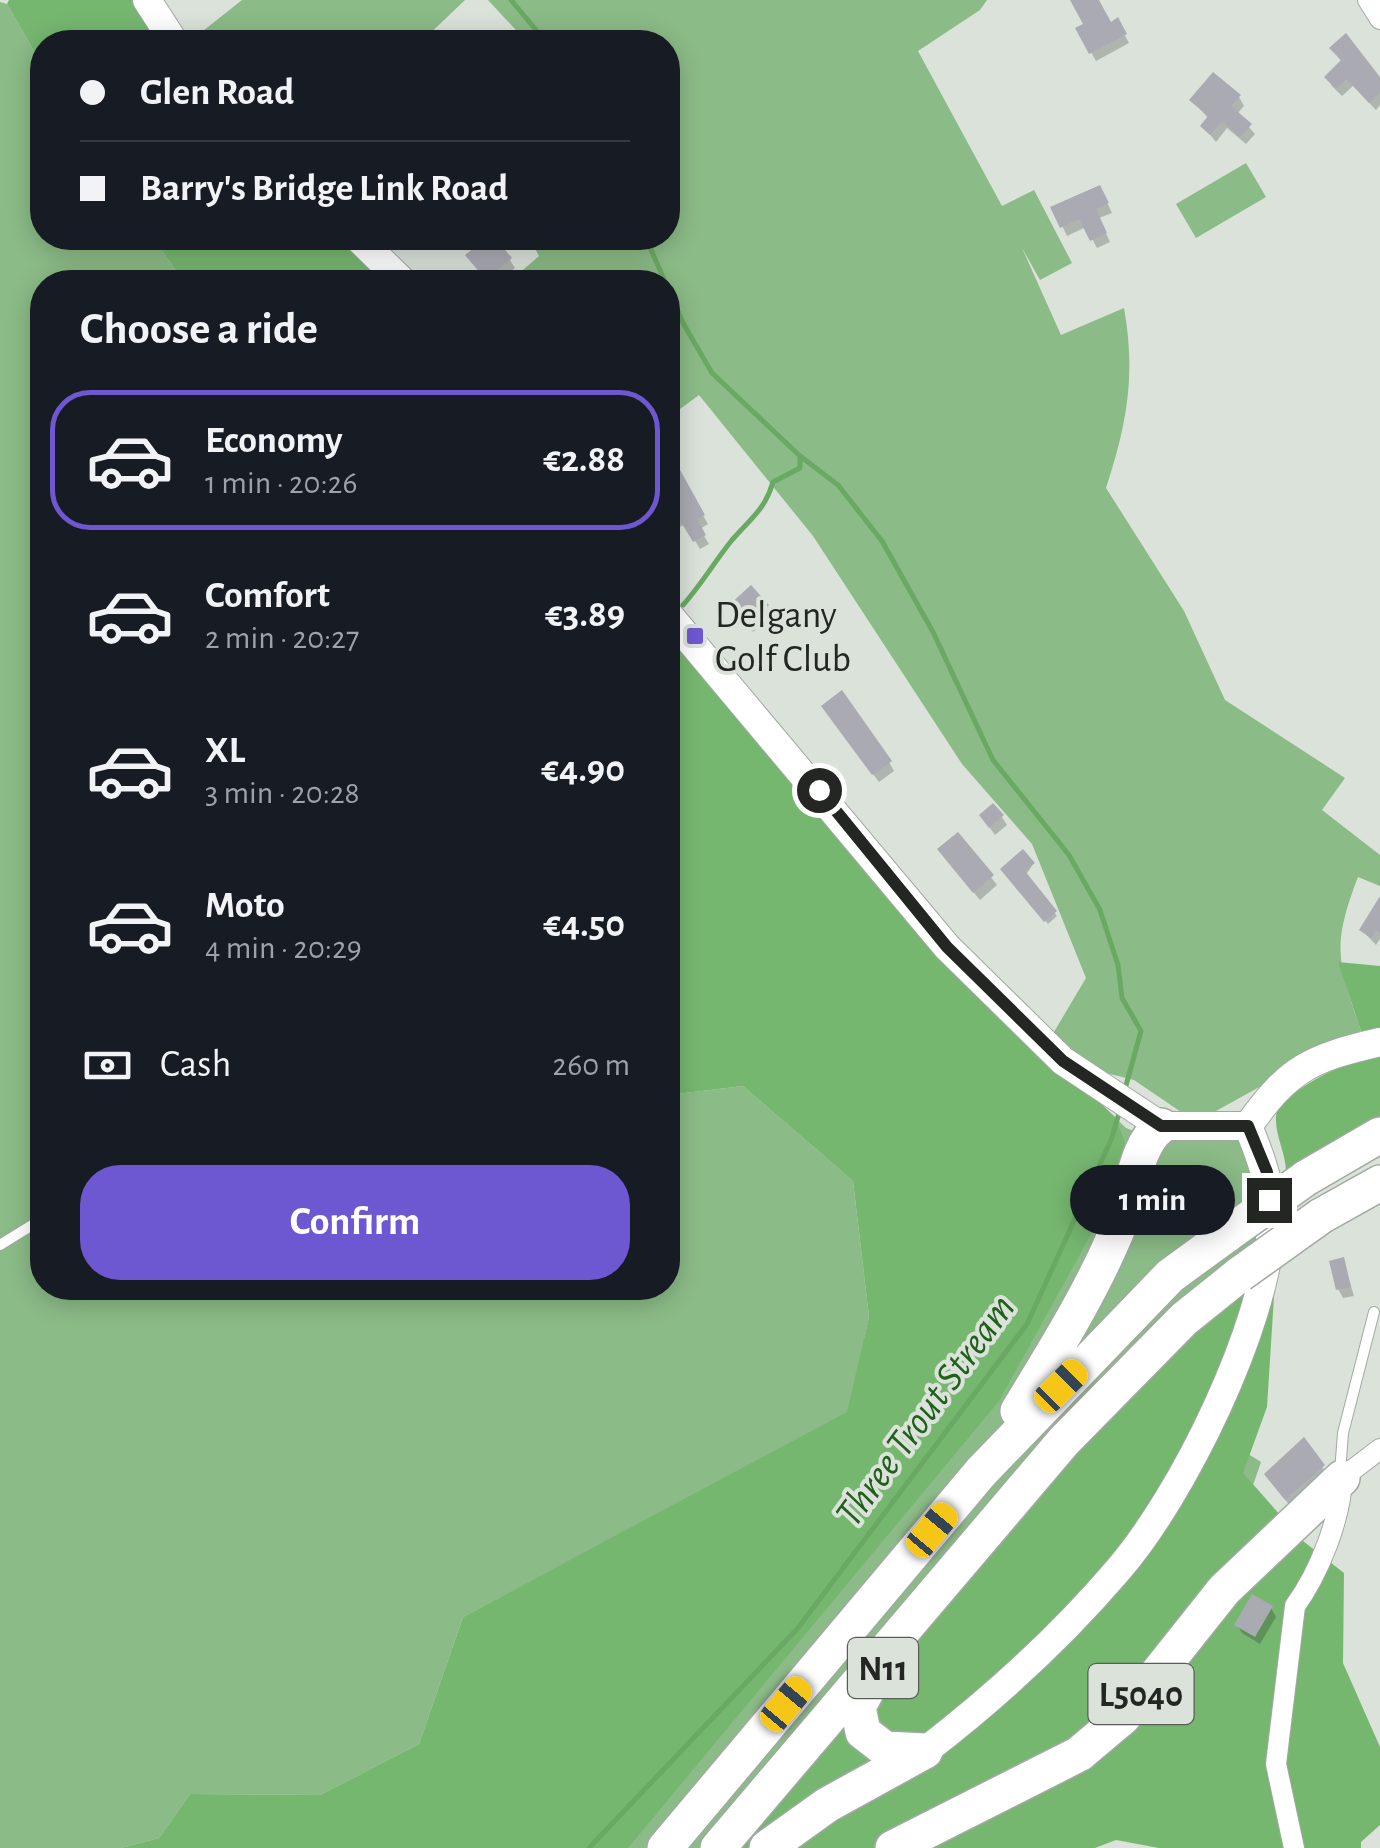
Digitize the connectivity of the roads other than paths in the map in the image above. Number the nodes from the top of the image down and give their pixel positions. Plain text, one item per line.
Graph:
1 (147, 0) edge
2 (1368, 0) edge
3 (1380, 19) edge
4 (166, 30) edge
5 (370, 250) edge
6 (391, 270) edge
7 (680, 631) edge
8 (1380, 1042) edge
9 (1148, 1116) junction
10 (1248, 1126) junction
11 (1380, 1136) edge
12 (1380, 1183) edge
13 (30, 1226) edge
14 (0, 1245) edge
15 (1374, 1312) dead end
16 (1380, 1449) edge
17 (981, 1472) junction
18 (1342, 1478) junction
19 (967, 1555) junction
20 (925, 1751) junction
21 (665, 1848) edge
22 (718, 1848) edge
23 (767, 1848) edge
24 (893, 1848) edge
25 (1294, 1848) edge

1 - 4 main road
2 - 3 street
5 - 6 main road
7 - 9 main road
8 - 10 main road
9 - 10 main road
9 - 17 highway, N11
10 - 20 main road
11 - 17 highway, N11, bridge
12 - 19 highway, N11, bridge
13 - 14 lane
15 - 18 lane
16 - 18 street, L5040
17 - 21 highway, N11
18 - 24 highway, L5040
18 - 25 street
19 - 20 highway, N11
19 - 22 highway, N11
20 - 23 highway, N11

